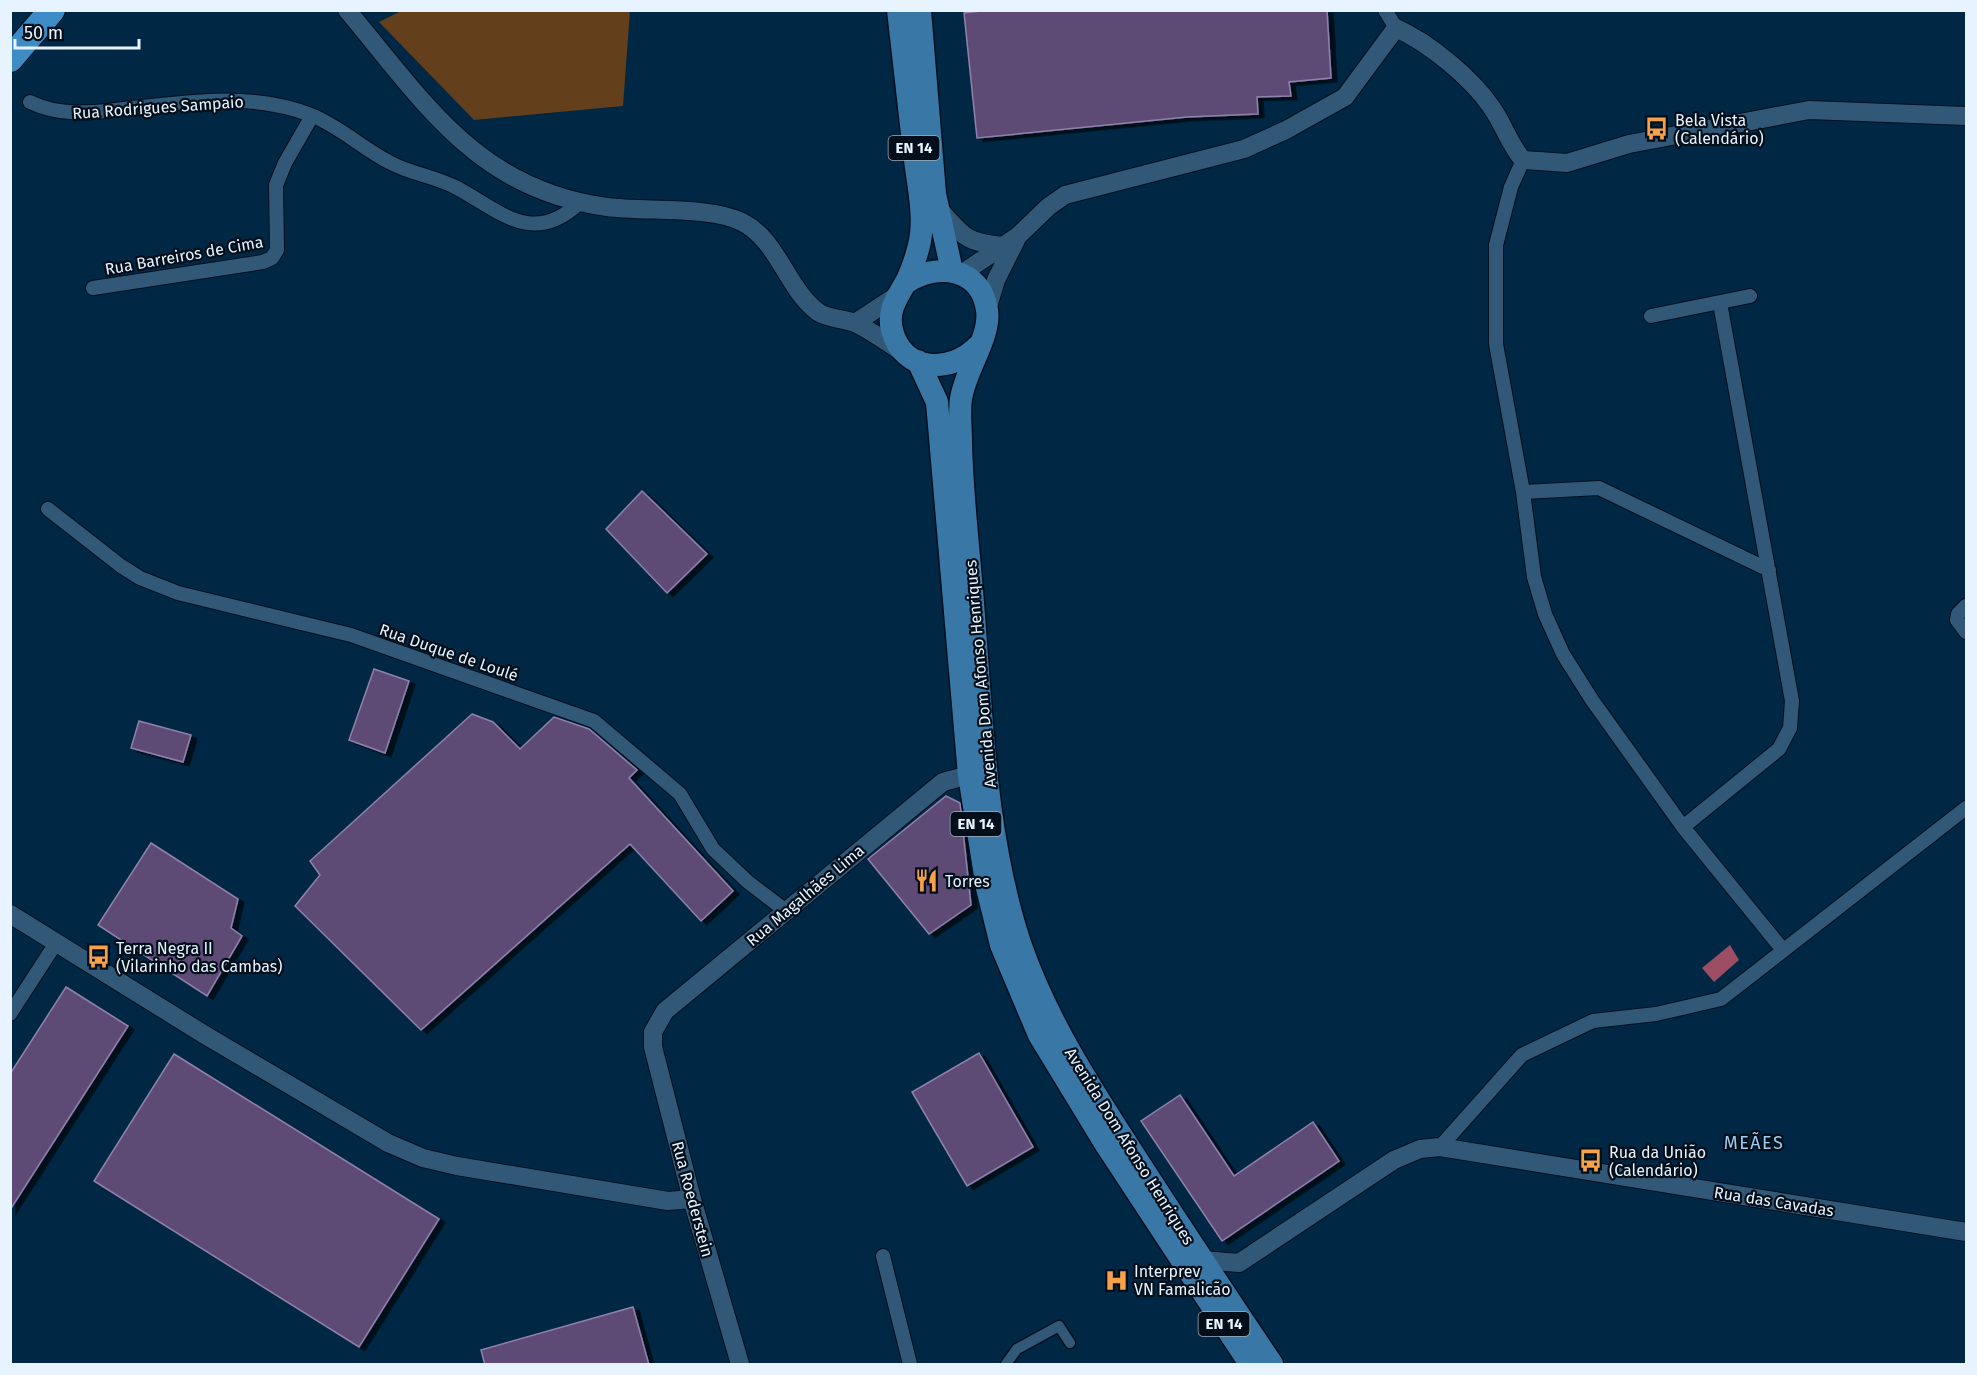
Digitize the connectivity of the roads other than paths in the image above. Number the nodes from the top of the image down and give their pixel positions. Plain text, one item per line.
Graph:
1 (52, 10) edge
2 (347, 10) edge
3 (898, 10) edge
4 (920, 10) edge
5 (1385, 10) edge
6 (1396, 28) junction
7 (10, 59) edge
8 (30, 102) dead end
9 (312, 116) junction
10 (1966, 116) edge
11 (1523, 160) junction
12 (578, 204) junction
13 (937, 207) junction
14 (1011, 241) junction
15 (957, 272) junction
16 (93, 288) dead end
17 (901, 289) junction
18 (1750, 296) dead end
19 (1720, 303) junction
20 (987, 310) junction
21 (1651, 316) dead end
22 (855, 323) junction
23 (979, 346) junction
24 (914, 359) junction
25 (1523, 492) junction
26 (48, 509) dead end
27 (1769, 570) junction
28 (1966, 606) edge
29 (1966, 632) edge
30 (969, 775) junction
31 (1966, 808) edge
32 (1683, 827) junction
33 (786, 911) junction
34 (10, 914) edge
35 (56, 943) junction
36 (1783, 950) junction
37 (10, 1014) edge
38 (653, 1032) joint
39 (1440, 1147) junction
40 (692, 1199) junction
41 (1966, 1232) edge
42 (883, 1256) dead end
43 (1202, 1260) junction
44 (1239, 1263) junction
45 (1227, 1297) junction
46 (1070, 1343) dead end
47 (740, 1365) edge
48 (910, 1365) edge
49 (1006, 1365) edge
50 (1250, 1365) edge
51 (1272, 1365) edge

1 - 7 highway
2 - 12 street
3 - 17 main road, Avenida Dom Afonso Henriques / EN 14
4 - 13 main road, EN 14
5 - 6 street
6 - 11 street
6 - 14 street
8 - 9 street, Rua Rodrigues Sampaio
9 - 12 street, Rua Rodrigues Sampaio
9 - 16 street, Rua Barreiros de Cima
10 - 11 street
11 - 25 street
12 - 22 street
13 - 14 street
13 - 15 main road, EN 14
14 - 15 street
14 - 20 street
15 - 17 main road
15 - 20 main road
17 - 22 street
17 - 24 main road, Avenida Dom Afonso Henriques / EN 14
18 - 19 street
19 - 21 street
19 - 27 street
20 - 23 main road, Avenida Dom Afonso Henriques / EN 14
22 - 24 street
23 - 24 main road
23 - 43 main road, Avenida Dom Afonso Henriques / EN 14
24 - 30 main road, Avenida Dom Afonso Henriques / EN 14
25 - 27 street
25 - 32 street
26 - 33 street, Rua Duque de Loulé
27 - 32 street
28 - 29 street
30 - 33 street, Rua Magalhães Lima
30 - 50 main road, Avenida Dom Afonso Henriques / EN 14
31 - 36 street
32 - 36 street
33 - 38 street, Rua Magalhães Lima
34 - 35 street
35 - 37 street
35 - 40 street
36 - 39 street
38 - 40 street, Rua Roederstein
39 - 41 street, Rua das Cavadas
39 - 44 street
40 - 47 street, Rua Roederstein
42 - 48 street
43 - 44 street
43 - 45 main road, Avenida Dom Afonso Henriques / EN 14
44 - 45 street
45 - 51 main road, Avenida Dom Afonso Henriques / EN 14
46 - 49 street

